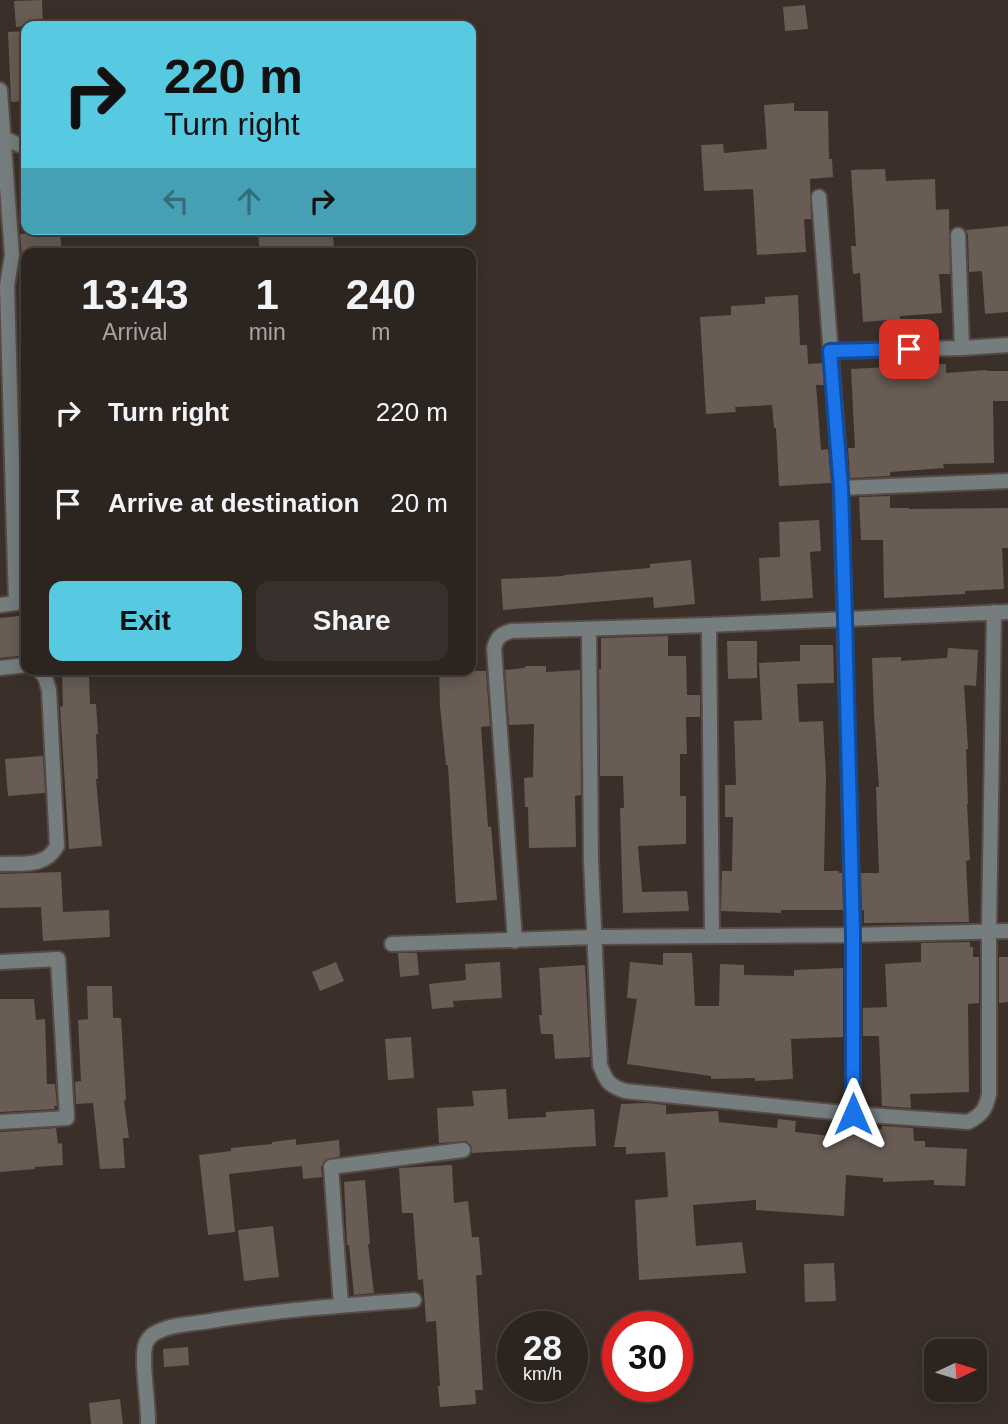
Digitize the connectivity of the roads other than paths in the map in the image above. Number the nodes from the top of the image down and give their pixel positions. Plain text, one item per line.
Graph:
1 (0, 90) edge
2 (2, 131) edge
3 (21, 144) edge
4 (819, 197) dead end
5 (958, 235) dead end
6 (3, 286) edge
7 (1008, 345) edge
8 (962, 348) junction
9 (830, 351) junction
10 (1008, 481) edge
11 (841, 488) junction
12 (0, 605) edge
13 (1001, 612) edge
14 (845, 618) junction
15 (709, 625) junction
16 (589, 629) junction
17 (21, 666) edge
18 (0, 668) edge
19 (44, 675) edge
20 (0, 864) edge
21 (989, 930) junction
22 (1008, 930) edge
23 (853, 935) junction
24 (712, 936) junction
25 (594, 937) junction
26 (515, 941) junction
27 (392, 944) dead end
28 (0, 962) edge
29 (853, 1114) junction
30 (0, 1122) edge
31 (463, 1150) dead end
32 (414, 1300) dead end
33 (341, 1305) junction
34 (148, 1424) edge

1 - 2 street
2 - 3 street
2 - 6 street
4 - 9 street
5 - 8 street
6 - 12 street
7 - 8 street
8 - 9 street
9 - 11 street
10 - 11 street
11 - 14 street
13 - 14 street
13 - 21 street
14 - 15 street
14 - 23 street
15 - 16 street
15 - 24 street
16 - 25 street
16 - 26 street
17 - 18 street
19 - 20 street
21 - 22 street
21 - 23 street
21 - 29 street
23 - 24 street
23 - 29 street
24 - 25 street
25 - 26 street
25 - 29 street
26 - 27 street
28 - 30 street
31 - 33 street
32 - 33 street
33 - 34 street

